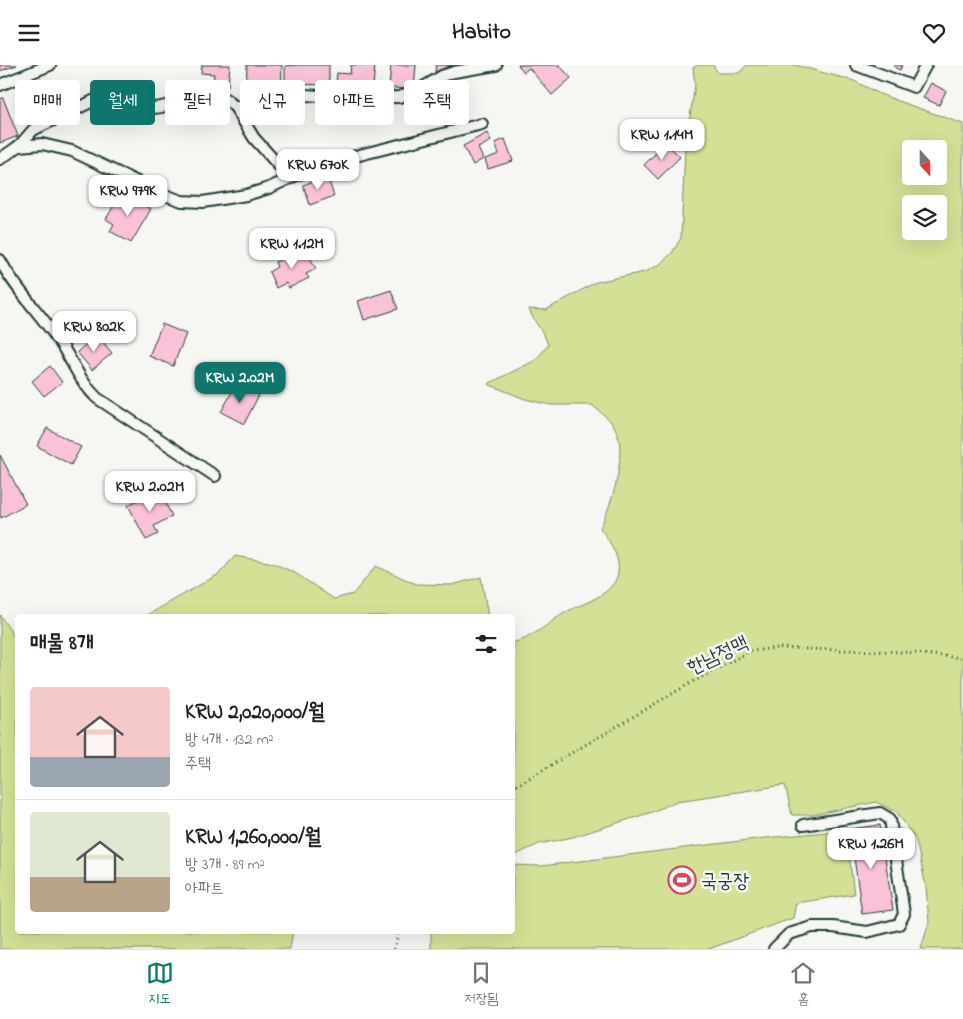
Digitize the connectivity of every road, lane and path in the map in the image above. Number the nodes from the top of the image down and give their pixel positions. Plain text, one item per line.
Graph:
1 (50, 65) edge
2 (496, 65) edge
3 (856, 65) edge
4 (926, 65) edge
5 (0, 85) edge
6 (234, 107) junction
7 (482, 124) dead end
8 (19, 146) junction
9 (0, 159) edge
10 (289, 177) junction
11 (0, 260) edge
12 (215, 476) dead end
13 (963, 659) edge
14 (515, 786) edge
15 (803, 825) dead end
16 (398, 934) edge
17 (394, 949) edge
18 (774, 949) edge

1 - 5 lane
2 - 6 lane
3 - 4 lane
6 - 8 lane
6 - 10 lane
7 - 10 lane
8 - 9 lane
8 - 10 lane
11 - 12 lane
13 - 14 path, 한남정맥
15 - 18 lane
16 - 17 path

